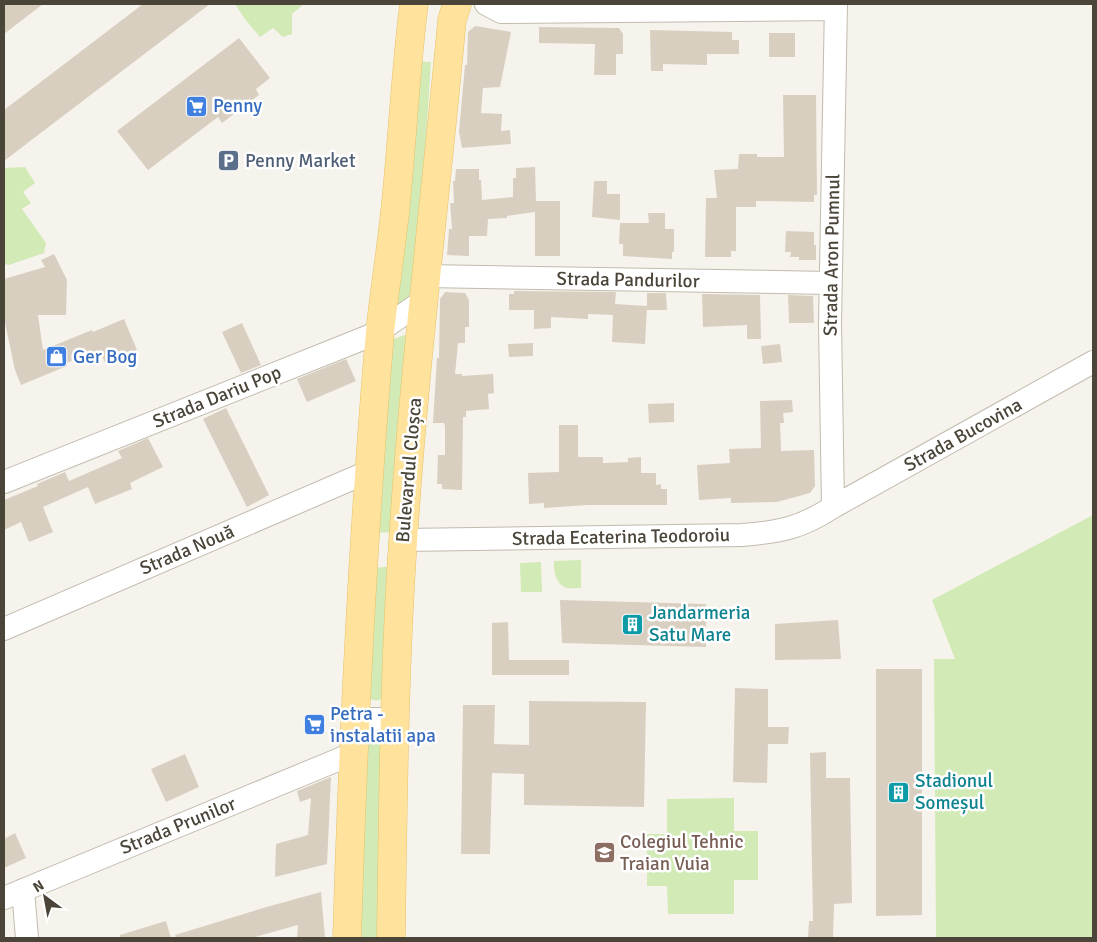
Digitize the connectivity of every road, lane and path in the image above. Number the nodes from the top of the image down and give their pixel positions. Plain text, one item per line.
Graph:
1 (414, 4) edge
2 (429, 4) edge
3 (449, 4) edge
4 (457, 4) edge
5 (486, 4) edge
6 (836, 7) edge
7 (830, 284) junction
8 (425, 288) junction
9 (380, 330) junction
10 (1093, 362) edge
11 (370, 471) junction
12 (4, 482) edge
13 (833, 507) junction
14 (403, 540) junction
15 (4, 629) edge
16 (354, 719) junction
17 (395, 719) junction
18 (352, 754) junction
19 (13, 894) edge
20 (27, 938) edge
21 (347, 938) edge
22 (391, 938) edge

1 - 9 main road, Bulevardul Cloșca
2 - 3 main road
4 - 8 main road, Bulevardul Cloșca
5 - 6 street
6 - 7 street, Strada Aron Pumnul
7 - 8 street, Strada Pandurilor
7 - 13 street, Strada Aron Pumnul
8 - 9 street, Strada Dariu Pop
8 - 14 main road, Bulevardul Cloșca
9 - 11 main road, Bulevardul Cloșca
9 - 12 street, Strada Dariu Pop
10 - 13 street, Strada Bucovina
11 - 15 street, Strada Nouă
11 - 16 main road, Bulevardul Cloșca
13 - 14 street, Strada Ecaterina Teodoroiu
14 - 17 main road, Bulevardul Cloșca
16 - 17 street
16 - 18 main road, Bulevardul Cloșca
17 - 22 main road, Bulevardul Cloșca
18 - 19 street, Strada Prunilor
18 - 21 main road, Bulevardul Cloșca
19 - 20 street

